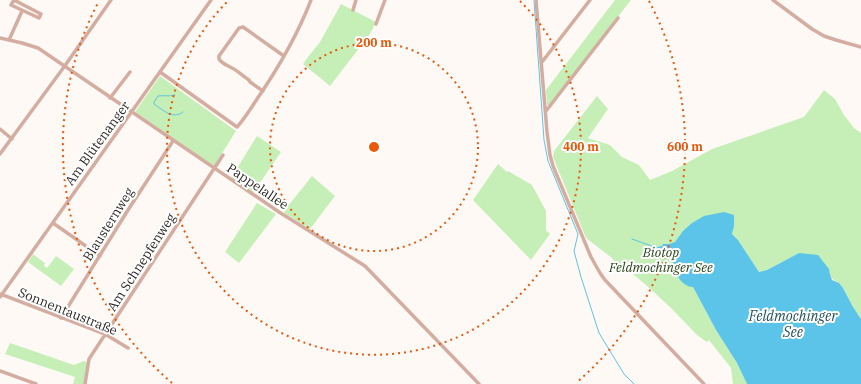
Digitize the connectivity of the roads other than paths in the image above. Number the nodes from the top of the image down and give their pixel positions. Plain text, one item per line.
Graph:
1 (111, 0) edge
2 (211, 0) edge
3 (311, 0) edge
4 (356, 0) edge
5 (385, 0) edge
6 (536, 0) edge
7 (590, 0) edge
8 (773, 0) edge
9 (22, 10) junction
10 (353, 10) dead end
11 (618, 18) dead end
12 (376, 24) dead end
13 (0, 38) edge
14 (9, 40) junction
15 (861, 47) edge
16 (284, 56) junction
17 (542, 63) junction
18 (64, 67) junction
19 (130, 72) dead end
20 (160, 72) junction
21 (262, 91) junction
22 (110, 98) junction
23 (546, 111) junction
24 (131, 112) junction
25 (0, 129) edge
26 (12, 139) junction
27 (173, 141) junction
28 (0, 154) edge
29 (223, 155) dead end
30 (214, 168) junction
31 (53, 223) junction
32 (100, 256) junction
33 (0, 295) edge
34 (61, 318) junction
35 (105, 334) junction
36 (128, 348) dead end
37 (0, 371) edge
38 (36, 384) edge
39 (84, 384) edge
40 (479, 384) edge
41 (704, 384) edge

1 - 18 street
2 - 20 street, Am Blütenanger
3 - 16 street
4 - 10 street
5 - 12 street
6 - 17 street
7 - 17 street
8 - 15 street
9 - 9 street
9 - 14 street
11 - 23 street
13 - 14 street, Pappelallee
14 - 18 street, Pappelallee
16 - 21 street
16 - 21 street
17 - 23 street
18 - 22 street, Pappelallee
18 - 26 street
19 - 22 street
20 - 21 street
20 - 24 street, Am Blütenanger
22 - 24 street, Pappelallee
23 - 41 street
24 - 27 street, Pappelallee
24 - 31 street, Am Blütenanger
25 - 26 street
26 - 28 street
27 - 30 street, Pappelallee
27 - 32 street, Blausternweg
29 - 30 street, Am Schnepfenweg
30 - 35 street, Am Schnepfenweg
30 - 40 street, Pappelallee
31 - 32 street
31 - 33 street, Am Blütenanger
32 - 34 street, Blausternweg
33 - 34 street, Sonnentaustraße
34 - 35 street, Sonnentaustraße
35 - 36 street, Sonnentaustraße
35 - 39 street, Am Schnepfenweg
37 - 38 street

